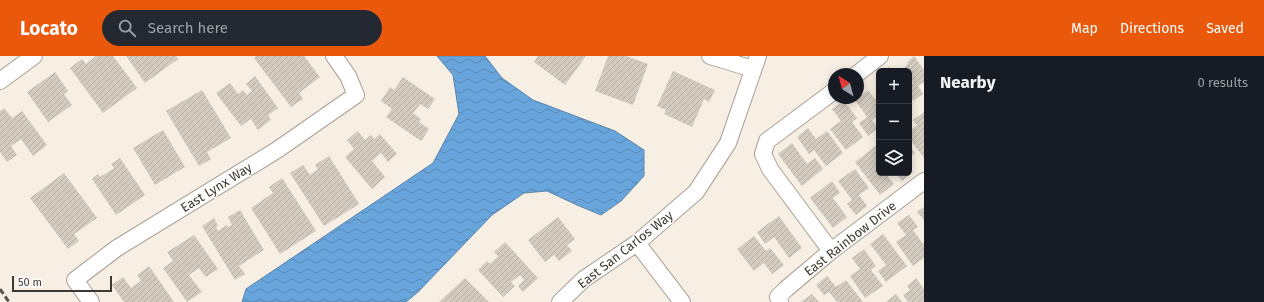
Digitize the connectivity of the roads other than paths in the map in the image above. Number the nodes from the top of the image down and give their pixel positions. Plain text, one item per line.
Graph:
1 (34, 56) edge
2 (334, 56) edge
3 (710, 56) edge
4 (880, 56) edge
5 (756, 63) edge
6 (864, 68) edge
7 (0, 81) edge
8 (828, 95) edge
9 (924, 182) edge
10 (637, 243) junction
11 (832, 251) junction
12 (779, 300) edge
13 (91, 302) edge
14 (560, 302) edge
15 (682, 302) edge

1 - 7 street
2 - 13 street, East Lynx Way
3 - 5 street
4 - 6 street
5 - 10 street, East San Carlos Way
8 - 11 street
9 - 11 street, East Rainbow Drive
10 - 14 street, East San Carlos Way
10 - 15 street
11 - 12 street, East Rainbow Drive

